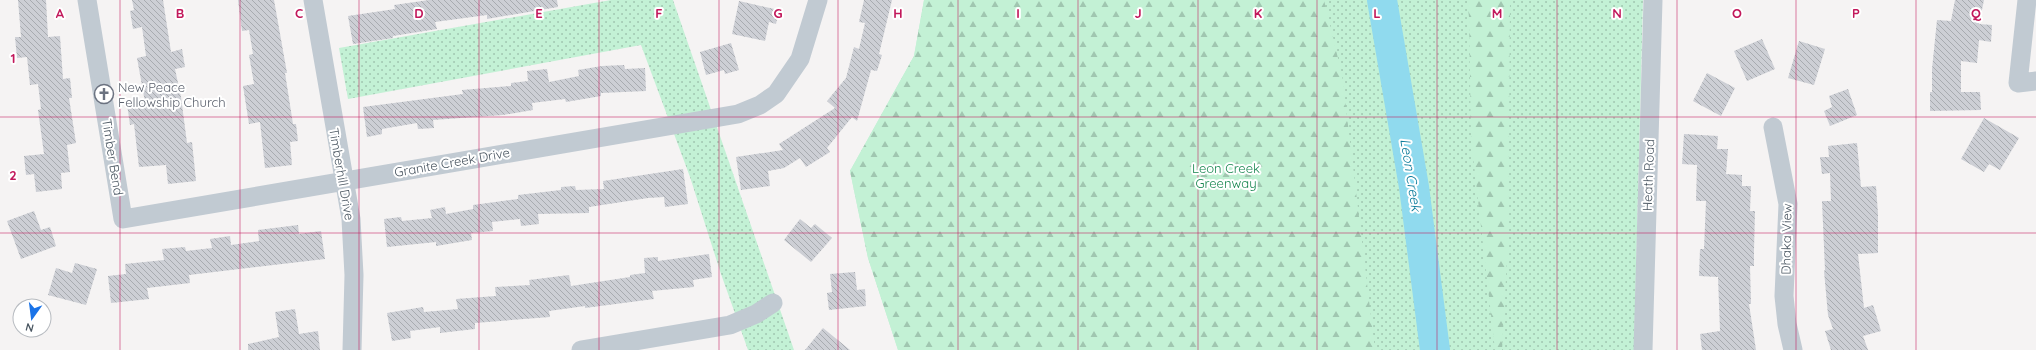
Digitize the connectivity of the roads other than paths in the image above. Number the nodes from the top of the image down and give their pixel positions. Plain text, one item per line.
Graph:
1 (87, 0) edge
2 (313, 0) edge
3 (818, 0) edge
4 (1652, 0) edge
5 (2027, 0) edge
6 (2027, 82) edge
7 (1773, 128) dead end
8 (343, 180) junction
9 (123, 219) joint
10 (773, 302) dead end
11 (352, 350) edge
12 (581, 350) edge
13 (1643, 350) edge
14 (1793, 350) edge

1 - 9 street, Timber Bend
2 - 8 street, Timberhill Drive
3 - 8 street, Granite Creek Drive
4 - 13 street, Heath Road
5 - 6 street
7 - 14 street, Dhaka View
8 - 9 street, Granite Creek Drive
8 - 11 street, Timberhill Drive
10 - 12 street

